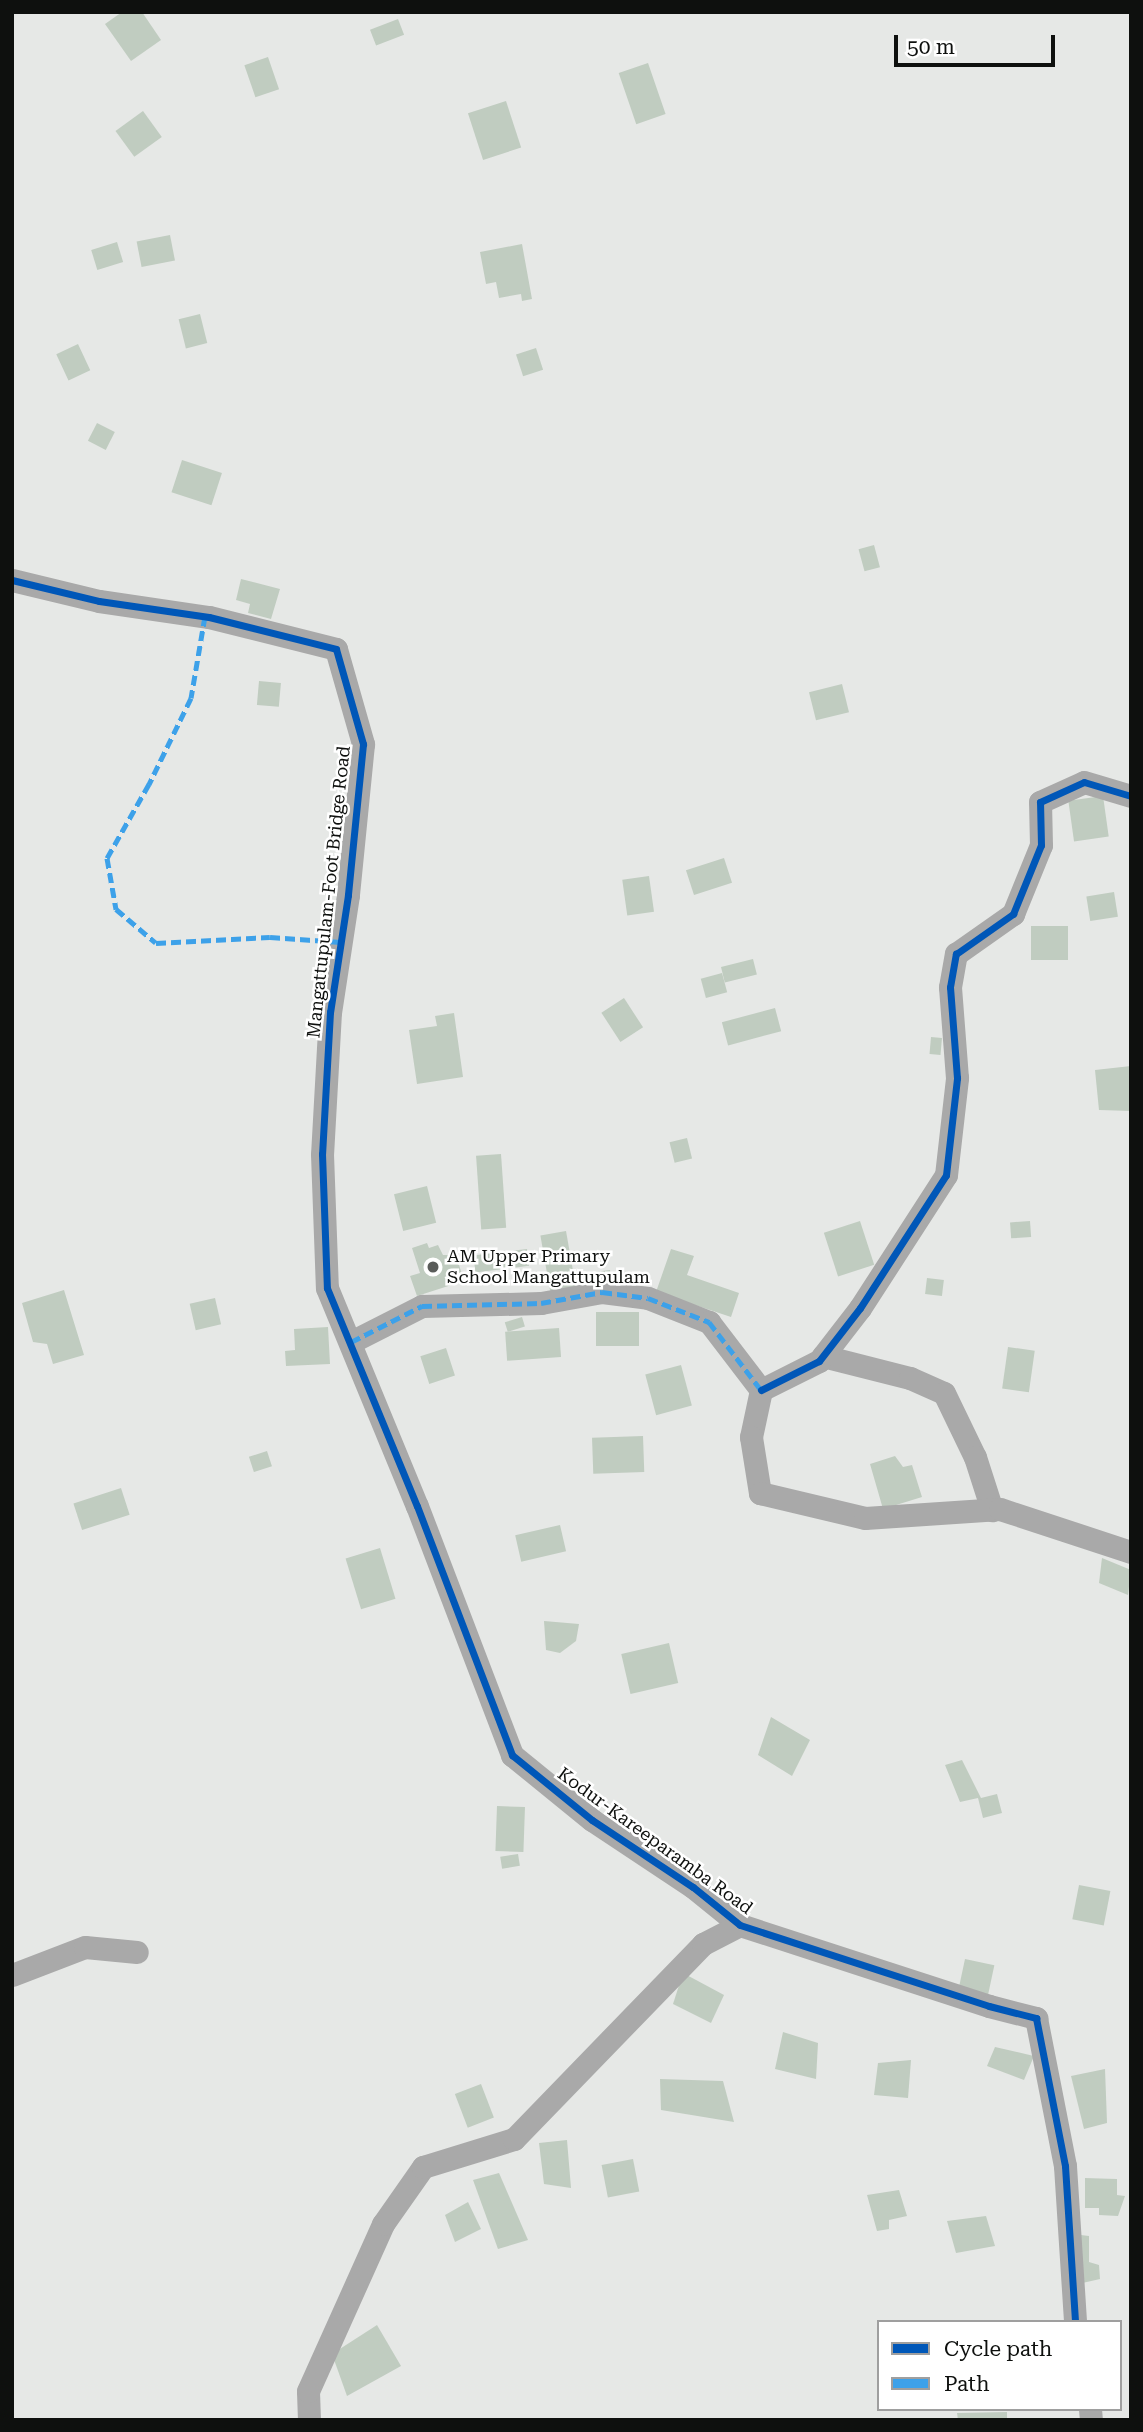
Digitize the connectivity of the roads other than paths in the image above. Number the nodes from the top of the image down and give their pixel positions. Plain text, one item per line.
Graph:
1 (12, 580) edge
2 (1131, 796) edge
3 (351, 1342) junction
4 (823, 1356) junction
5 (761, 1390) junction
6 (992, 1510) junction
7 (1131, 1552) edge
8 (740, 1925) junction
9 (137, 1952) dead end
10 (12, 1975) edge
11 (1075, 2320) edge
12 (309, 2420) edge

1 - 3 street, Mangattupulam-Foot Bridge Road
2 - 4 street
3 - 5 street
3 - 8 street, Kodur-Kareeparamba Road
4 - 5 street
4 - 6 street
5 - 6 street
6 - 7 street
8 - 11 street, Kodur-Kareeparamba Road
8 - 12 street
9 - 10 street

